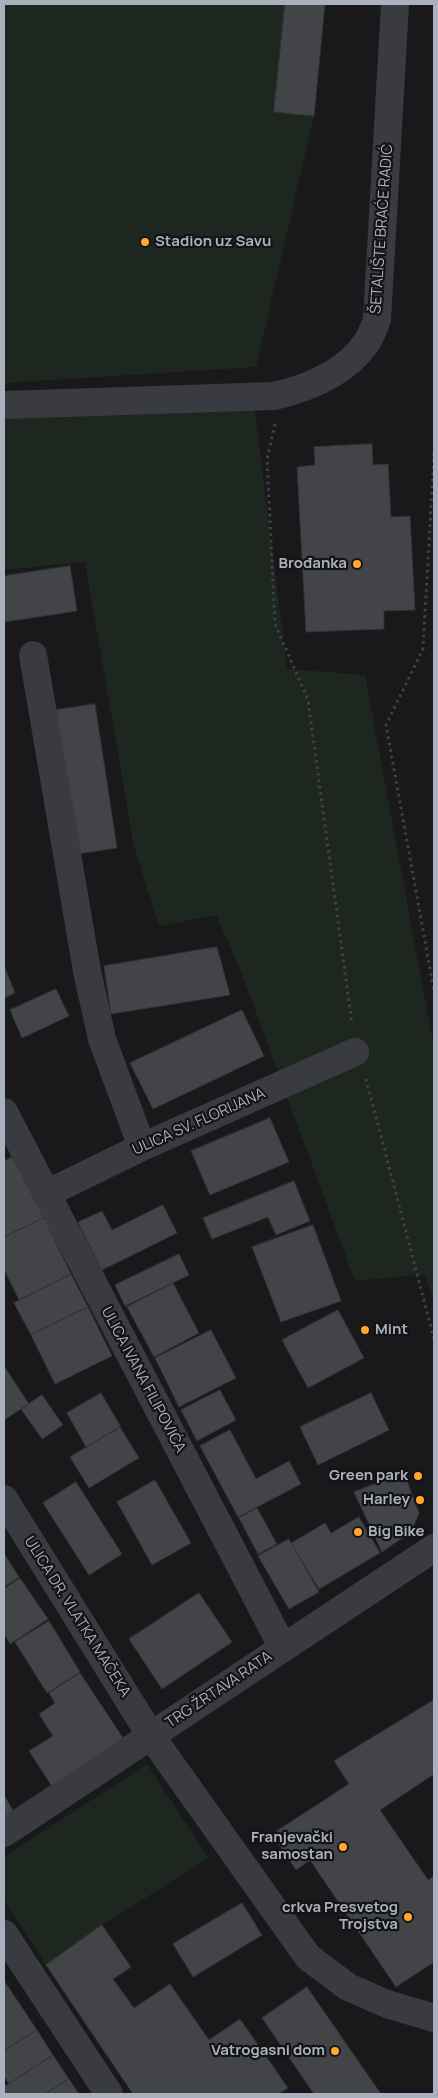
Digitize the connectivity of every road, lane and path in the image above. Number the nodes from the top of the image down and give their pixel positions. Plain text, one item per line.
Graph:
1 (396, 4) edge
2 (274, 396) junction
3 (4, 405) edge
4 (434, 453) edge
5 (33, 655) dead end
6 (434, 991) edge
7 (354, 1040) joint
8 (366, 1079) dead end
9 (7, 1128) edge
10 (142, 1147) junction
11 (46, 1194) junction
12 (434, 1339) edge
13 (4, 1499) edge
14 (434, 1548) edge
15 (283, 1648) junction
16 (150, 1736) junction
17 (4, 1833) edge
18 (4, 1934) edge
19 (434, 2018) edge
20 (109, 2094) edge

1 - 2 street, ŠETALIŠTE BRAĆE RADIĆ
2 - 3 street, ŠETALIŠTE BRAĆE RADIĆ
2 - 7 path
4 - 6 path
5 - 10 street
7 - 10 street, ULICA SV. FLORIJANA
8 - 12 path
9 - 11 street, ULICA IVANA FILIPOVIĆA
10 - 11 street, ULICA SV. FLORIJANA
11 - 15 street, ULICA IVANA FILIPOVIĆA
13 - 16 street, ULICA DR. VLATKA MAČEKA
14 - 15 street, TRG ŽRTAVA RATA
15 - 16 street, TRG ŽRTAVA RATA
16 - 17 street, TRG ŽRTAVA RATA
16 - 19 street, ULICA DR. VLATKA MAČEKA
18 - 20 street

